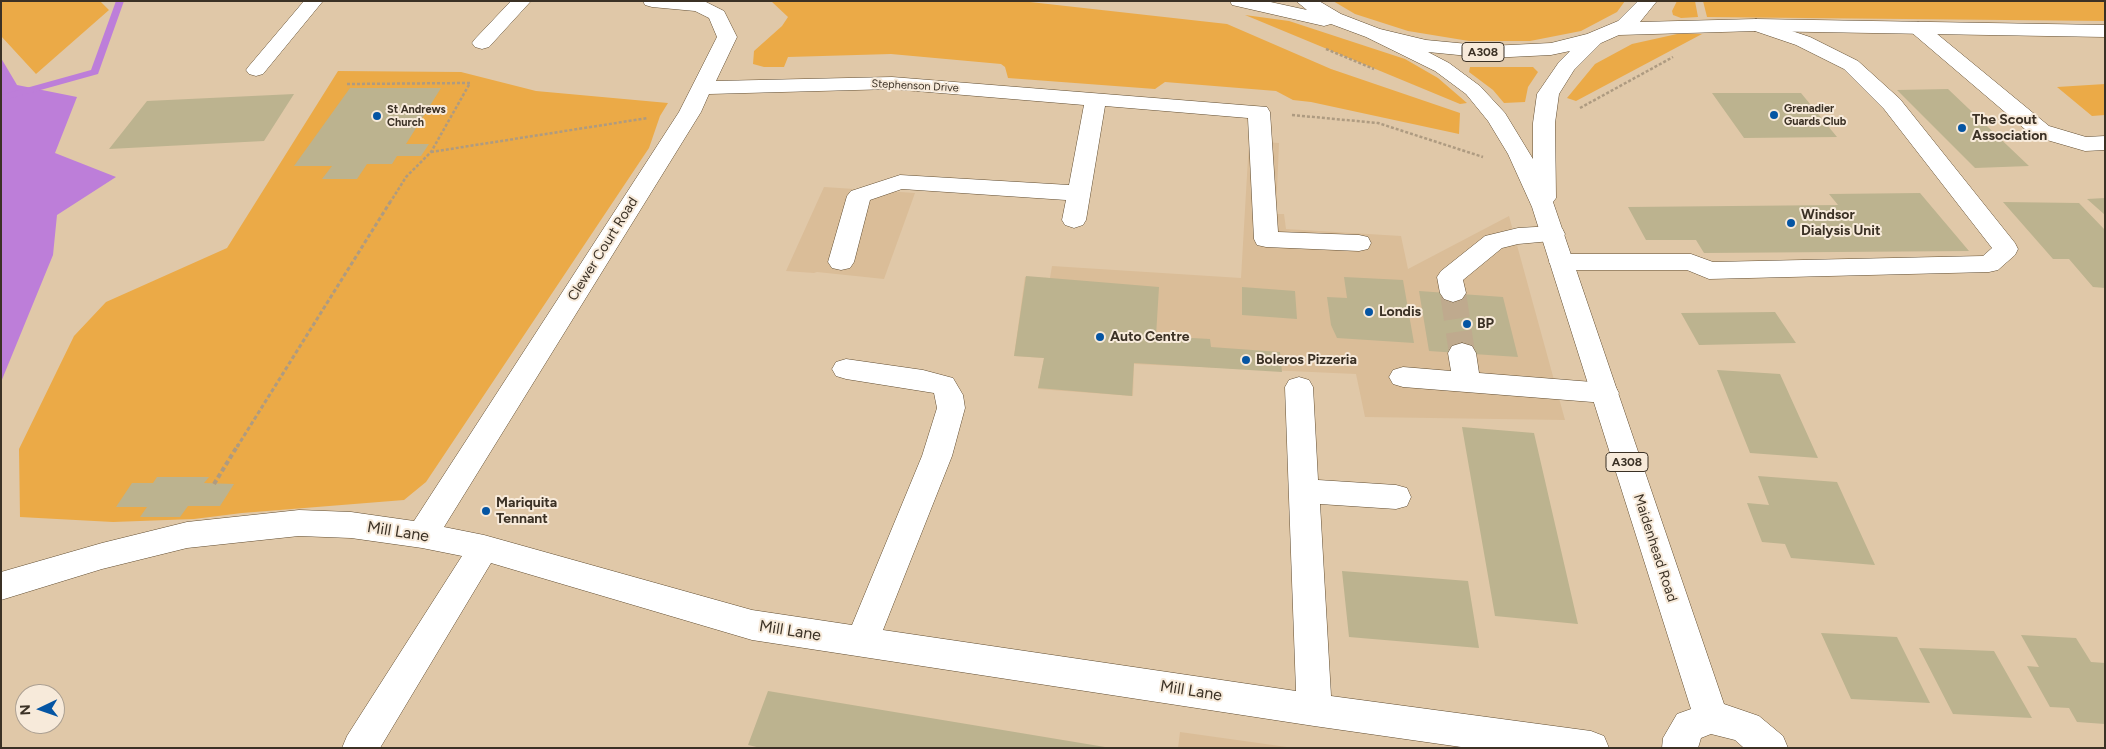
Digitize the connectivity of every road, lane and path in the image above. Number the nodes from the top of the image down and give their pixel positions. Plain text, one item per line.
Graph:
1 (314, 1) edge
2 (522, 1) edge
3 (652, 1) edge
4 (1239, 1) edge
5 (1305, 1) edge
6 (1648, 1) edge
7 (1756, 25) junction
8 (1918, 28) junction
9 (1618, 29) junction
10 (1364, 30) junction
11 (2105, 31) edge
12 (1594, 39) junction
13 (482, 44) dead end
14 (256, 70) dead end
15 (346, 84) dead end
16 (703, 88) junction
17 (1096, 99) junction
18 (690, 112) junction
19 (1259, 112) junction
20 (2105, 143) edge
21 (431, 152) junction
22 (1490, 159) dead end
23 (1079, 193) junction
24 (1544, 207) junction
25 (1074, 220) dead end
26 (1553, 234) junction
27 (1359, 243) dead end
28 (841, 262) dead end
29 (1562, 262) junction
30 (1453, 293) tunnel mouth
31 (1462, 353) tunnel mouth
32 (846, 370) dead end
33 (1403, 377) dead end
34 (1467, 382) junction
35 (1299, 387) dead end
36 (1605, 393) junction
37 (214, 484) dead end
38 (1303, 491) junction
39 (1396, 497) dead end
40 (422, 535) junction
41 (484, 548) junction
42 (1, 586) edge
43 (862, 642) junction
44 (1314, 710) junction
45 (1711, 718) junction
46 (360, 748) edge
47 (1591, 748) edge
48 (1680, 748) edge
49 (1770, 748) edge

1 - 14 street
2 - 13 street
3 - 16 street, Clewer Court Road
4 - 10 street
5 - 10 street, A308
6 - 9 street, A308
7 - 8 street
7 - 9 street
7 - 29 street
8 - 11 street
8 - 20 street
9 - 12 street, A308
10 - 12 street, A308
10 - 24 street, Maidenhead Road / A308
12 - 24 street, Maidenhead Road / A308
15 - 21 path
16 - 17 street, Stephenson Drive
16 - 18 street, Clewer Court Road
17 - 19 street, Stephenson Drive
17 - 23 street
18 - 21 path
18 - 40 street, Clewer Court Road
19 - 22 path
19 - 27 street
21 - 37 path
23 - 25 street
23 - 28 street
24 - 26 street, Maidenhead Road / A308
26 - 29 street, Maidenhead Road / A308
26 - 30 street
29 - 36 street, Maidenhead Road / A308
31 - 34 street
32 - 43 street
33 - 34 street
34 - 36 street
35 - 38 street
36 - 45 street, Maidenhead Road / A308
38 - 39 street
38 - 44 street
40 - 41 street, Mill Lane
40 - 42 street, Mill Lane
41 - 43 street, Mill Lane
41 - 46 street
43 - 44 street, Mill Lane
44 - 47 street, Mill Lane
45 - 48 street
45 - 49 street

